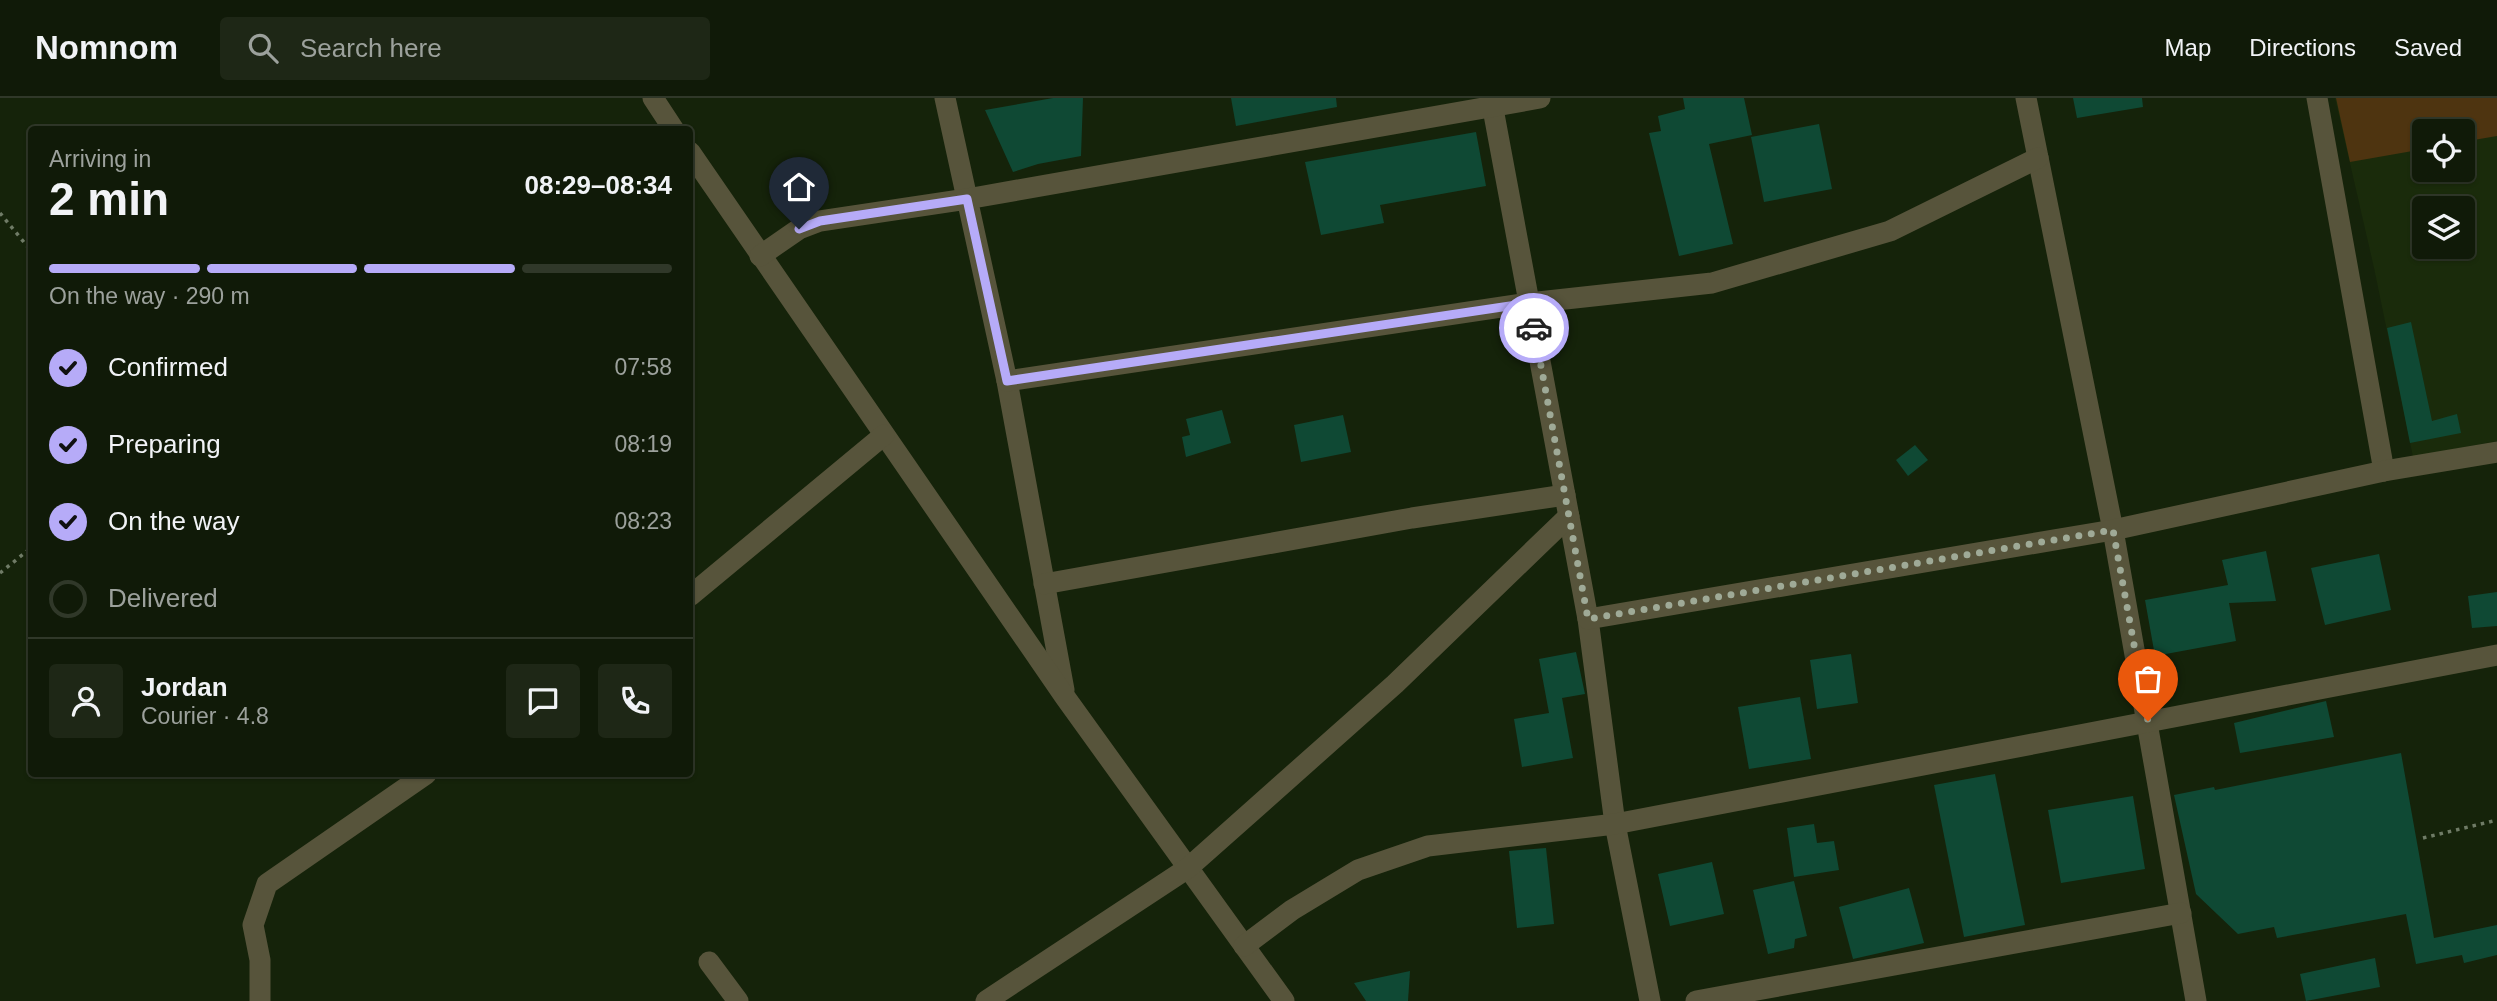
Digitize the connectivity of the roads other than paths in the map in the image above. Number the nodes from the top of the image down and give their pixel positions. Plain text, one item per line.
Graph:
1 (653, 98) edge
2 (946, 98) edge
3 (1540, 98) edge
4 (2026, 98) edge
5 (2317, 98) edge
6 (1492, 102) edge
7 (671, 126) edge
8 (693, 156) edge
9 (2038, 158) junction
10 (967, 199) junction
11 (760, 256) junction
12 (1529, 303) junction
13 (1007, 381) junction
14 (884, 435) junction
15 (2497, 452) edge
16 (2384, 471) junction
17 (1567, 506) junction
18 (2113, 530) junction
19 (1044, 584) junction
20 (693, 594) edge
21 (1588, 619) junction
22 (2497, 656) edge
23 (1065, 696) junction
24 (2148, 721) junction
25 (422, 777) edge
26 (1615, 824) junction
27 (1188, 868) junction
28 (2181, 913) junction
29 (1244, 946) junction
30 (709, 962) dead end
31 (260, 1001) edge
32 (738, 1001) edge
33 (986, 1001) edge
34 (1284, 1001) edge
35 (1650, 1001) edge
36 (1696, 1001) edge
37 (2196, 1001) edge

1 - 7 street
2 - 10 street
3 - 6 street
4 - 9 street
5 - 16 street
6 - 10 street
6 - 12 street
8 - 11 street
9 - 12 street
9 - 18 street
10 - 11 street
10 - 13 street
11 - 14 street
12 - 13 street
12 - 17 street
13 - 19 street
14 - 20 street
14 - 23 street
15 - 16 street
16 - 18 street
17 - 19 street
17 - 21 street
17 - 27 street
18 - 21 street
18 - 24 street
19 - 23 street
21 - 26 street
22 - 24 street
23 - 27 street
24 - 26 street
24 - 28 street
25 - 31 street
26 - 29 street
26 - 35 street
27 - 29 street
27 - 33 street
28 - 36 street
28 - 37 street
29 - 34 street
30 - 32 street

